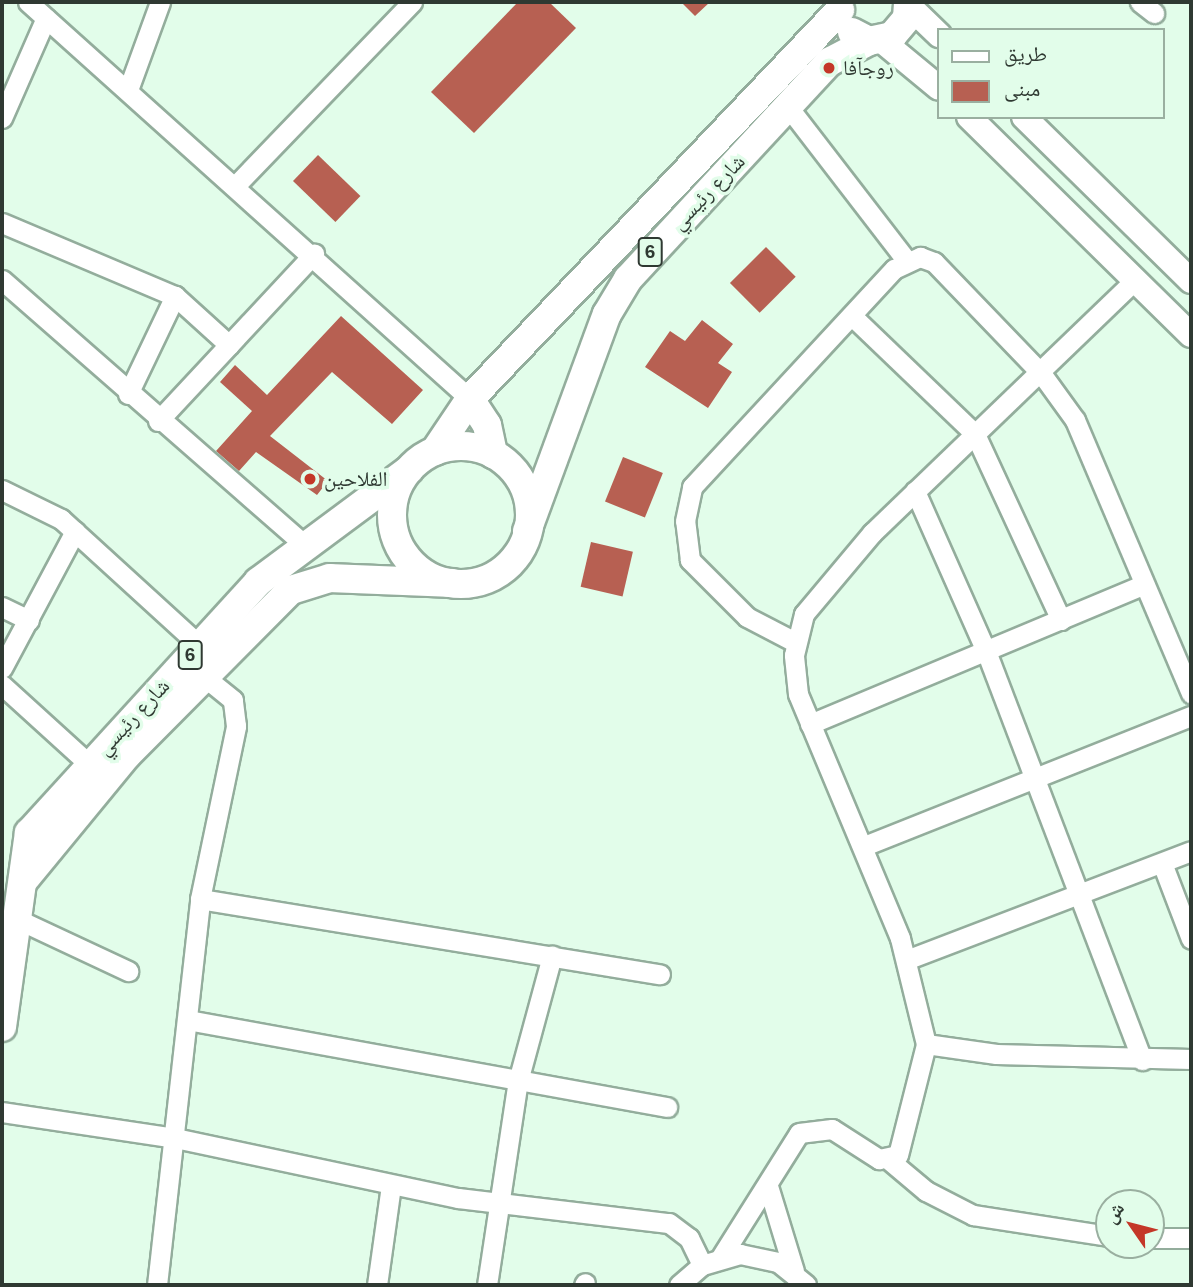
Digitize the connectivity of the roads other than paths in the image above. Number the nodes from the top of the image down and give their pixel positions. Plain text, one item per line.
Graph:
1 (28, 2) edge
2 (160, 2) edge
3 (412, 2) edge
4 (909, 4) edge
5 (839, 5) edge
6 (46, 18) junction
7 (937, 33) edge
8 (875, 41) junction
9 (937, 87) edge
10 (128, 90) junction
11 (789, 107) junction
12 (2, 118) edge
13 (971, 119) edge
14 (1026, 119) edge
15 (236, 185) junction
16 (2, 223) edge
17 (314, 254) junction
18 (906, 260) junction
19 (2, 280) edge
20 (1134, 281) junction
21 (1191, 282) edge
22 (175, 296) junction
23 (852, 316) junction
24 (1191, 335) edge
25 (229, 345) junction
26 (1041, 373) junction
27 (128, 394) junction
28 (470, 400) junction
29 (158, 421) junction
30 (975, 434) junction
31 (435, 451) junction
32 (494, 454) junction
33 (409, 470) junction
34 (2, 490) edge
35 (915, 491) junction
36 (75, 531) junction
37 (527, 531) junction
38 (304, 544) junction
39 (452, 583) junction
40 (1143, 585) junction
41 (2, 607) edge
42 (29, 620) junction
43 (1061, 620) junction
44 (796, 642) junction
45 (200, 645) junction
46 (986, 651) junction
47 (2, 668) edge
48 (204, 676) junction
49 (2, 685) edge
50 (1191, 693) edge
51 (1191, 716) edge
52 (810, 724) junction
53 (90, 765) junction
54 (1035, 778) junction
55 (864, 846) junction
56 (1191, 851) edge
57 (1162, 863) junction
58 (1081, 893) junction
59 (200, 899) junction
60 (16, 900) edge
61 (1191, 939) edge
62 (552, 956) junction
63 (906, 960) junction
64 (128, 971) dead end
65 (660, 974) dead end
66 (188, 1020) junction
67 (2, 1027) edge
68 (926, 1044) junction
69 (1191, 1059) edge
70 (1142, 1060) junction
71 (518, 1081) junction
72 (667, 1107) dead end
73 (2, 1112) edge
74 (175, 1138) junction
75 (889, 1160) junction
76 (391, 1186) junction
77 (768, 1186) junction
78 (498, 1203) junction
79 (1095, 1234) edge
80 (1165, 1238) edge
81 (1191, 1238) edge
82 (721, 1257) junction
83 (702, 1265) junction
84 (800, 1279) edge
85 (158, 1285) edge
86 (377, 1285) edge
87 (487, 1285) edge
88 (679, 1285) edge

1 - 6 street
2 - 10 street
3 - 15 street
4 - 7 main road
4 - 8 highway, شارع رئيسي
5 - 8 highway, شارع رئيسي
5 - 28 highway, شارع رئيسي / 6
6 - 10 street
6 - 12 street
8 - 9 main road
8 - 11 highway, شارع رئيسي / 6
10 - 15 street
11 - 18 street
11 - 37 highway, شارع رئيسي / 6
13 - 20 main road
14 - 21 main road
15 - 17 street
16 - 22 street
17 - 25 street
17 - 28 street
18 - 23 street
18 - 26 street
19 - 27 street
20 - 24 main road
20 - 26 street
22 - 25 street
22 - 27 street
23 - 30 street
23 - 44 street
25 - 29 street
26 - 30 street
26 - 40 street
27 - 29 street
28 - 31 highway, شارع رئيسي / 6
28 - 32 highway
29 - 38 street
30 - 35 street
30 - 43 street
31 - 32 highway
31 - 33 highway, شارع رئيسي
32 - 37 highway
33 - 38 highway, شارع رئيسي / 6
33 - 39 highway, شارع رئيسي
34 - 36 street
35 - 44 street
35 - 46 street
36 - 42 street
36 - 45 street
37 - 39 highway, شارع رئيسي
38 - 45 highway, شارع رئيسي / 6
39 - 48 highway, شارع رئيسي / 6
40 - 43 street
40 - 50 street
41 - 42 street
42 - 47 street
43 - 46 street
44 - 52 street
45 - 53 highway, شارع رئيسي / 6
46 - 52 street
46 - 54 street
48 - 59 street
48 - 60 highway, شارع رئيسي / 6
49 - 53 street
51 - 54 street
52 - 55 street
53 - 60 highway, شارع رئيسي / 6
54 - 55 street
54 - 58 street
55 - 63 street
56 - 57 street
57 - 58 street
57 - 61 street
58 - 63 street
58 - 70 street
59 - 62 street
59 - 66 street
60 - 64 street
60 - 67 highway, شارع رئيسي / 6
62 - 65 street
62 - 71 street
63 - 68 street
66 - 71 street
66 - 74 street
68 - 70 street
68 - 75 street
69 - 70 street
71 - 72 street
71 - 78 street
73 - 74 street
74 - 76 street
74 - 85 street
75 - 77 street
75 - 79 street
76 - 78 street
76 - 86 street
77 - 82 street
77 - 84 street
78 - 83 street
78 - 87 street
80 - 81 street
82 - 83 street
82 - 84 street
83 - 88 street

